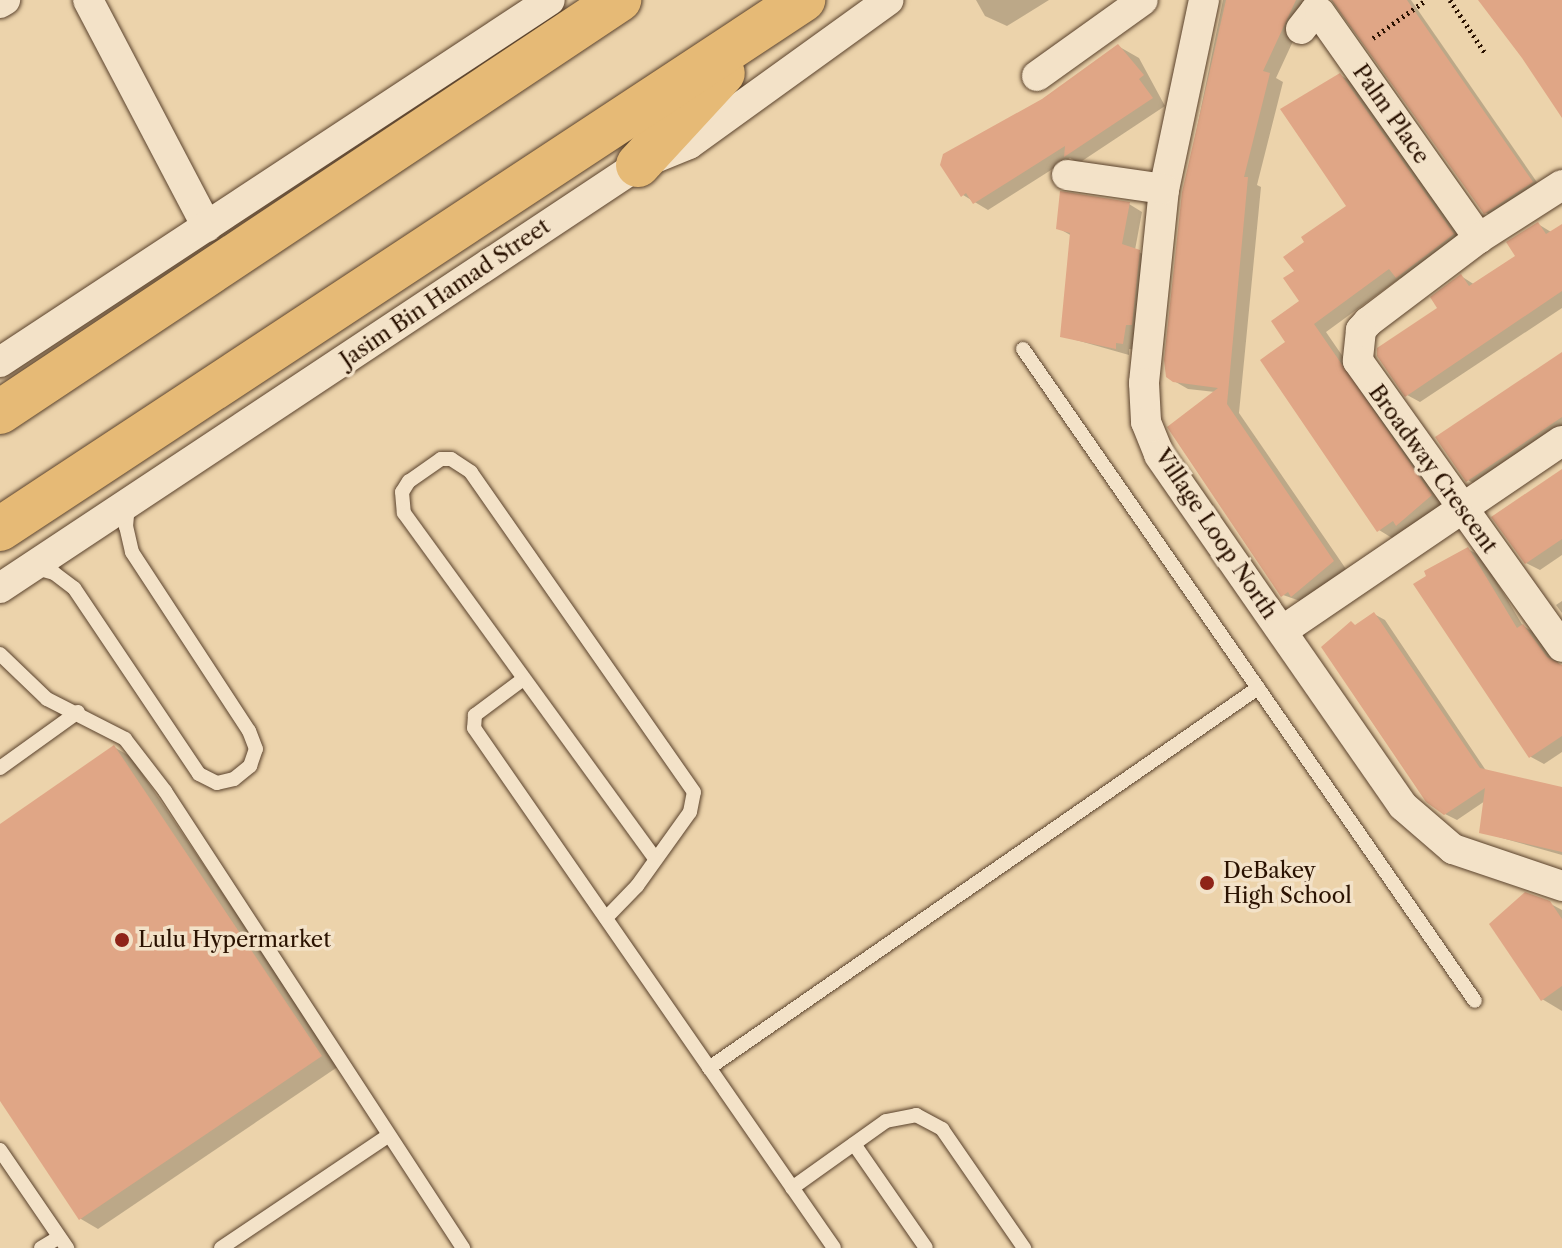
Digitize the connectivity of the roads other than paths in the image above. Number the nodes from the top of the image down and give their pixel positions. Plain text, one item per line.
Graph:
1 (88, 0) edge
2 (550, 0) edge
3 (619, 0) edge
4 (803, 0) edge
5 (889, 0) edge
6 (1143, 0) edge
7 (1204, 0) edge
8 (1301, 29) dead end
9 (1037, 76) dead end
10 (638, 165) junction
11 (1067, 175) dead end
12 (1562, 185) edge
13 (1164, 189) junction
14 (207, 227) junction
15 (1479, 238) junction
16 (1023, 349) dead end
17 (0, 362) edge
18 (0, 412) edge
19 (1562, 441) edge
20 (129, 502) junction
21 (1464, 508) junction
22 (0, 529) edge
23 (30, 567) junction
24 (0, 588) edge
25 (1282, 631) junction
26 (1562, 647) edge
27 (0, 654) edge
28 (5, 672) edge
29 (522, 680) junction
30 (1258, 688) junction
31 (78, 712) junction
32 (0, 768) edge
33 (655, 859) junction
34 (1561, 887) edge
35 (606, 918) junction
36 (1475, 1001) dead end
37 (709, 1068) junction
38 (389, 1135) junction
39 (854, 1144) junction
40 (0, 1150) edge
41 (792, 1188) junction
42 (63, 1242) edge
43 (41, 1248) edge
44 (221, 1248) edge
45 (463, 1248) edge
46 (834, 1248) edge
47 (926, 1248) edge
48 (1024, 1248) edge

1 - 14 street
2 - 14 street
3 - 18 main road
4 - 10 main road
4 - 22 main road
5 - 10 street, Jasim Bin Hamad Street
6 - 9 street
7 - 13 street, Village Loop North
8 - 15 street, Palm Place
10 - 20 street, Jasim Bin Hamad Street
11 - 13 street
12 - 15 street, Broadway Crescent
13 - 25 street, Village Loop North
14 - 17 street
15 - 21 street, Broadway Crescent
16 - 30 lane
19 - 21 street
20 - 23 street, Jasim Bin Hamad Street
20 - 23 lane
21 - 25 street
21 - 26 street, Broadway Crescent
23 - 24 street, Jasim Bin Hamad Street
25 - 34 street, Village Loop North
27 - 28 lane
28 - 31 lane
29 - 33 lane
29 - 33 lane
29 - 35 lane
30 - 36 lane
30 - 37 lane
31 - 32 lane
31 - 38 lane
33 - 35 lane
35 - 37 lane
37 - 41 lane
38 - 44 lane
38 - 45 lane
39 - 41 lane
39 - 47 lane
39 - 48 lane
40 - 42 lane
41 - 46 lane
42 - 43 lane

